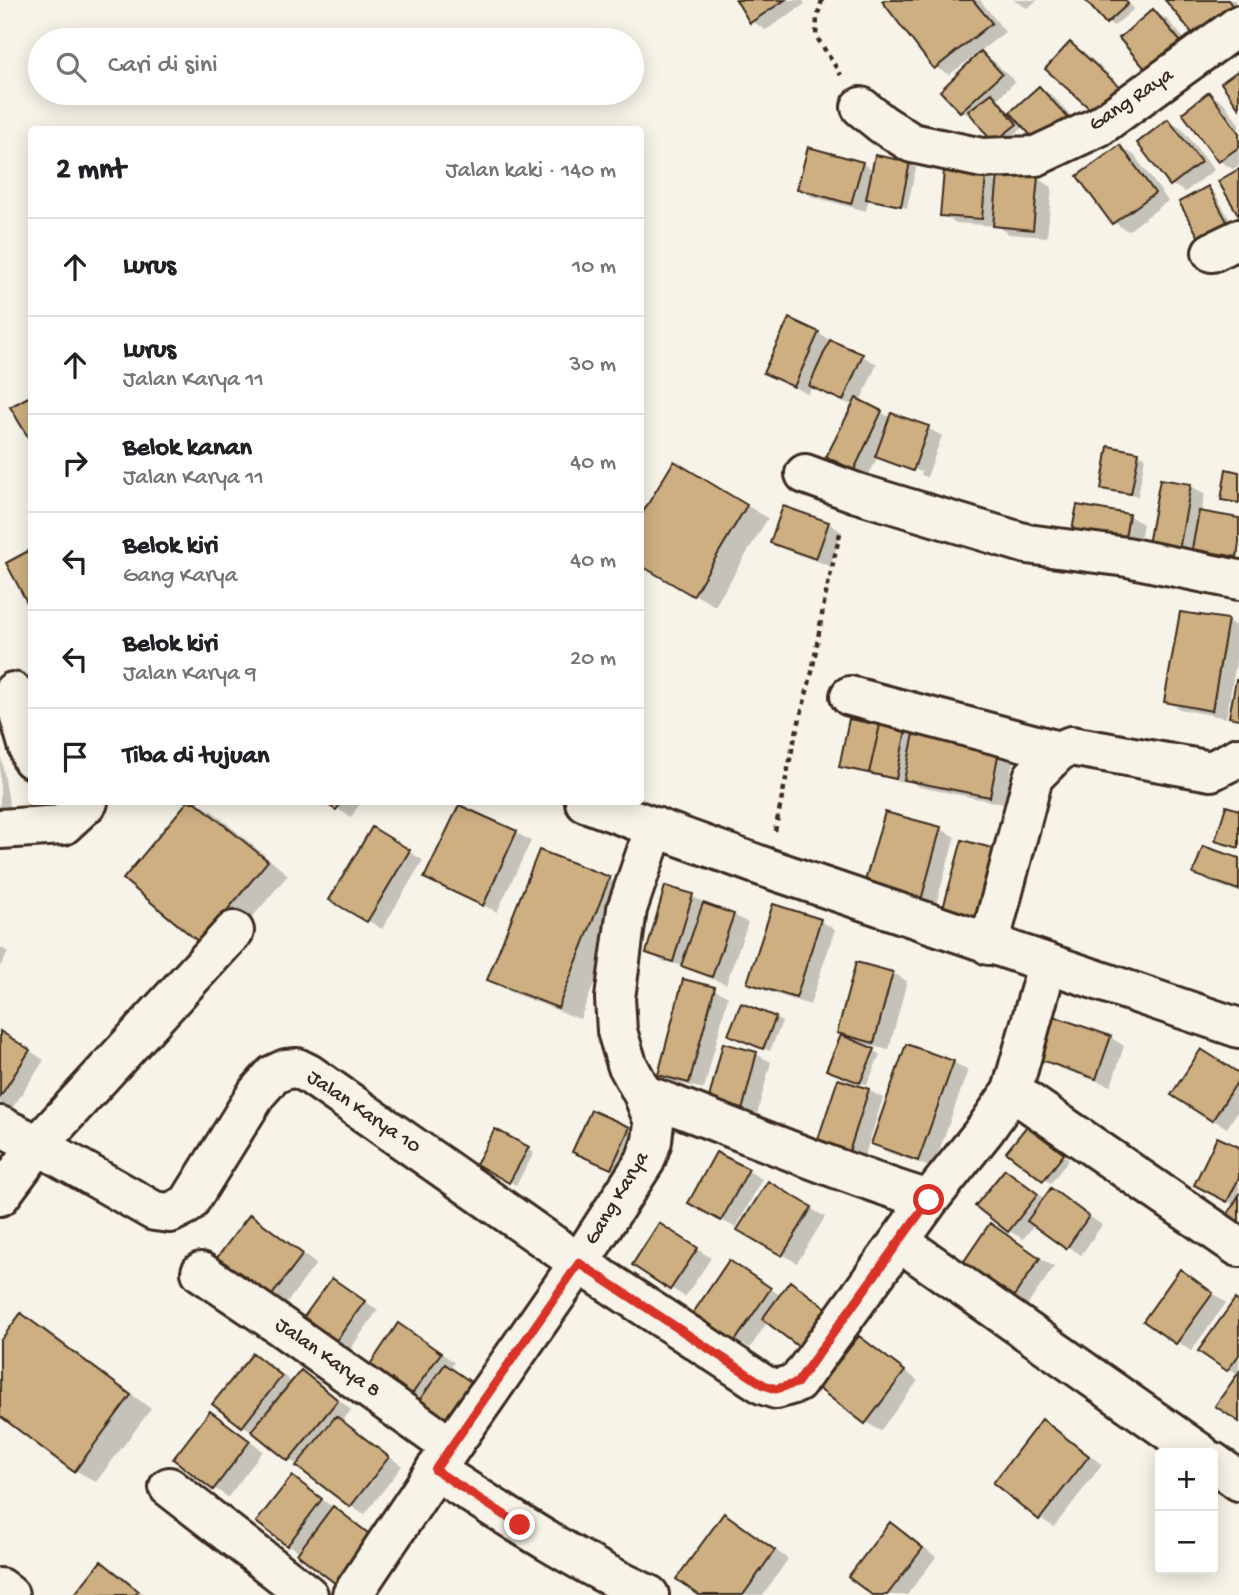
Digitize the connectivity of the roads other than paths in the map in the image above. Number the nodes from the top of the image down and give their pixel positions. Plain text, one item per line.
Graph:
1 (1239, 25) edge
2 (861, 107) road end
3 (805, 474) dead end
4 (1239, 580) edge
5 (13, 692) dead end
6 (850, 696) dead end
7 (28, 745) edge
8 (1059, 751) junction
9 (1239, 757) edge
10 (85, 805) edge
11 (593, 805) edge
12 (47, 814) edge
13 (655, 827) junction
14 (0, 830) edge
15 (234, 931) dead end
16 (989, 945) junction
17 (1047, 965) junction
18 (1239, 1028) edge
19 (1012, 1091) junction
20 (643, 1094) junction
21 (0, 1126) edge
22 (38, 1145) junction
23 (0, 1196) edge
24 (929, 1200) junction
25 (900, 1242) junction
26 (1239, 1247) edge
27 (579, 1263) junction
28 (201, 1272) dead end
29 (1193, 1448) edge
30 (443, 1459) junction
31 (1218, 1466) edge
32 (1239, 1481) edge
33 (169, 1487) dead end
34 (0, 1588) edge
35 (9, 1595) edge
36 (308, 1595) edge
37 (352, 1595) edge
38 (649, 1595) edge

1 - 2 street, Gang Raya
3 - 4 street
5 - 7 street
6 - 8 street
8 - 9 street
8 - 16 street
10 - 12 street
11 - 13 street
12 - 14 street
13 - 16 street
13 - 20 street, Gang Karya
15 - 22 street
16 - 17 street
17 - 18 street
17 - 19 street
19 - 24 street
19 - 26 street
20 - 24 street
20 - 27 street, Gang Karya
21 - 22 street
22 - 23 street
22 - 27 street, Jalan Karya 10
24 - 25 street
25 - 27 street
25 - 29 street
27 - 30 street, Gang Karya
28 - 30 street, Jalan Karya 8
30 - 37 street, Gang Karya
30 - 38 street, Jalan Karya 8
31 - 32 street
33 - 36 street
34 - 35 street

